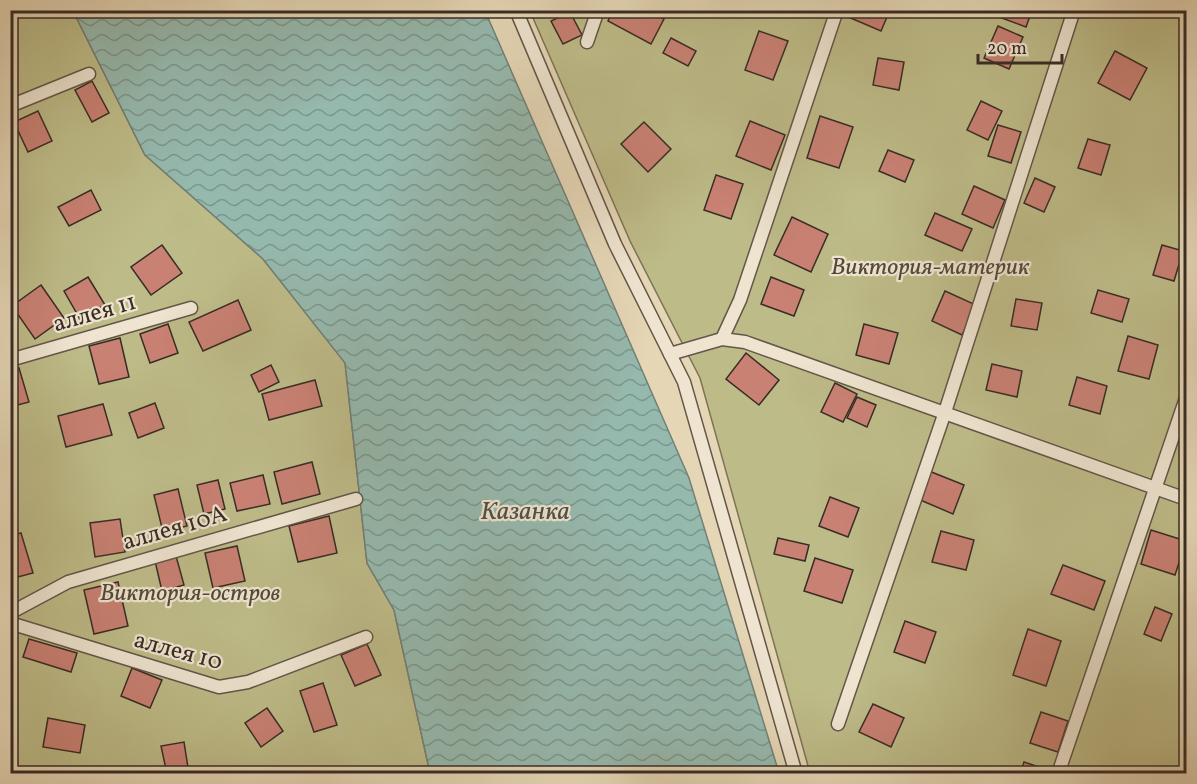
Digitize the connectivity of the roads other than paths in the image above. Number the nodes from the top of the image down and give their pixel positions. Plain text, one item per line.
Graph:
1 (516, 10) edge
2 (598, 10) edge
3 (837, 10) edge
4 (1074, 10) edge
5 (587, 42) dead end
6 (89, 74) dead end
7 (10, 106) edge
8 (191, 309) dead end
9 (722, 339) junction
10 (670, 354) junction
11 (10, 360) edge
12 (1186, 398) edge
13 (945, 412) junction
14 (1156, 490) junction
15 (356, 499) dead end
16 (1186, 499) edge
17 (10, 613) edge
18 (10, 623) edge
19 (366, 637) dead end
20 (838, 724) dead end
21 (796, 774) edge
22 (1058, 774) edge

1 - 10 lane
2 - 5 lane
3 - 9 lane
4 - 13 lane
6 - 7 lane
8 - 11 lane, аллея 11
9 - 10 lane
9 - 13 lane
10 - 21 lane
12 - 14 lane
13 - 14 lane
13 - 20 lane
14 - 16 lane
14 - 22 lane
15 - 17 lane, аллея 10А
18 - 19 lane, аллея 10

